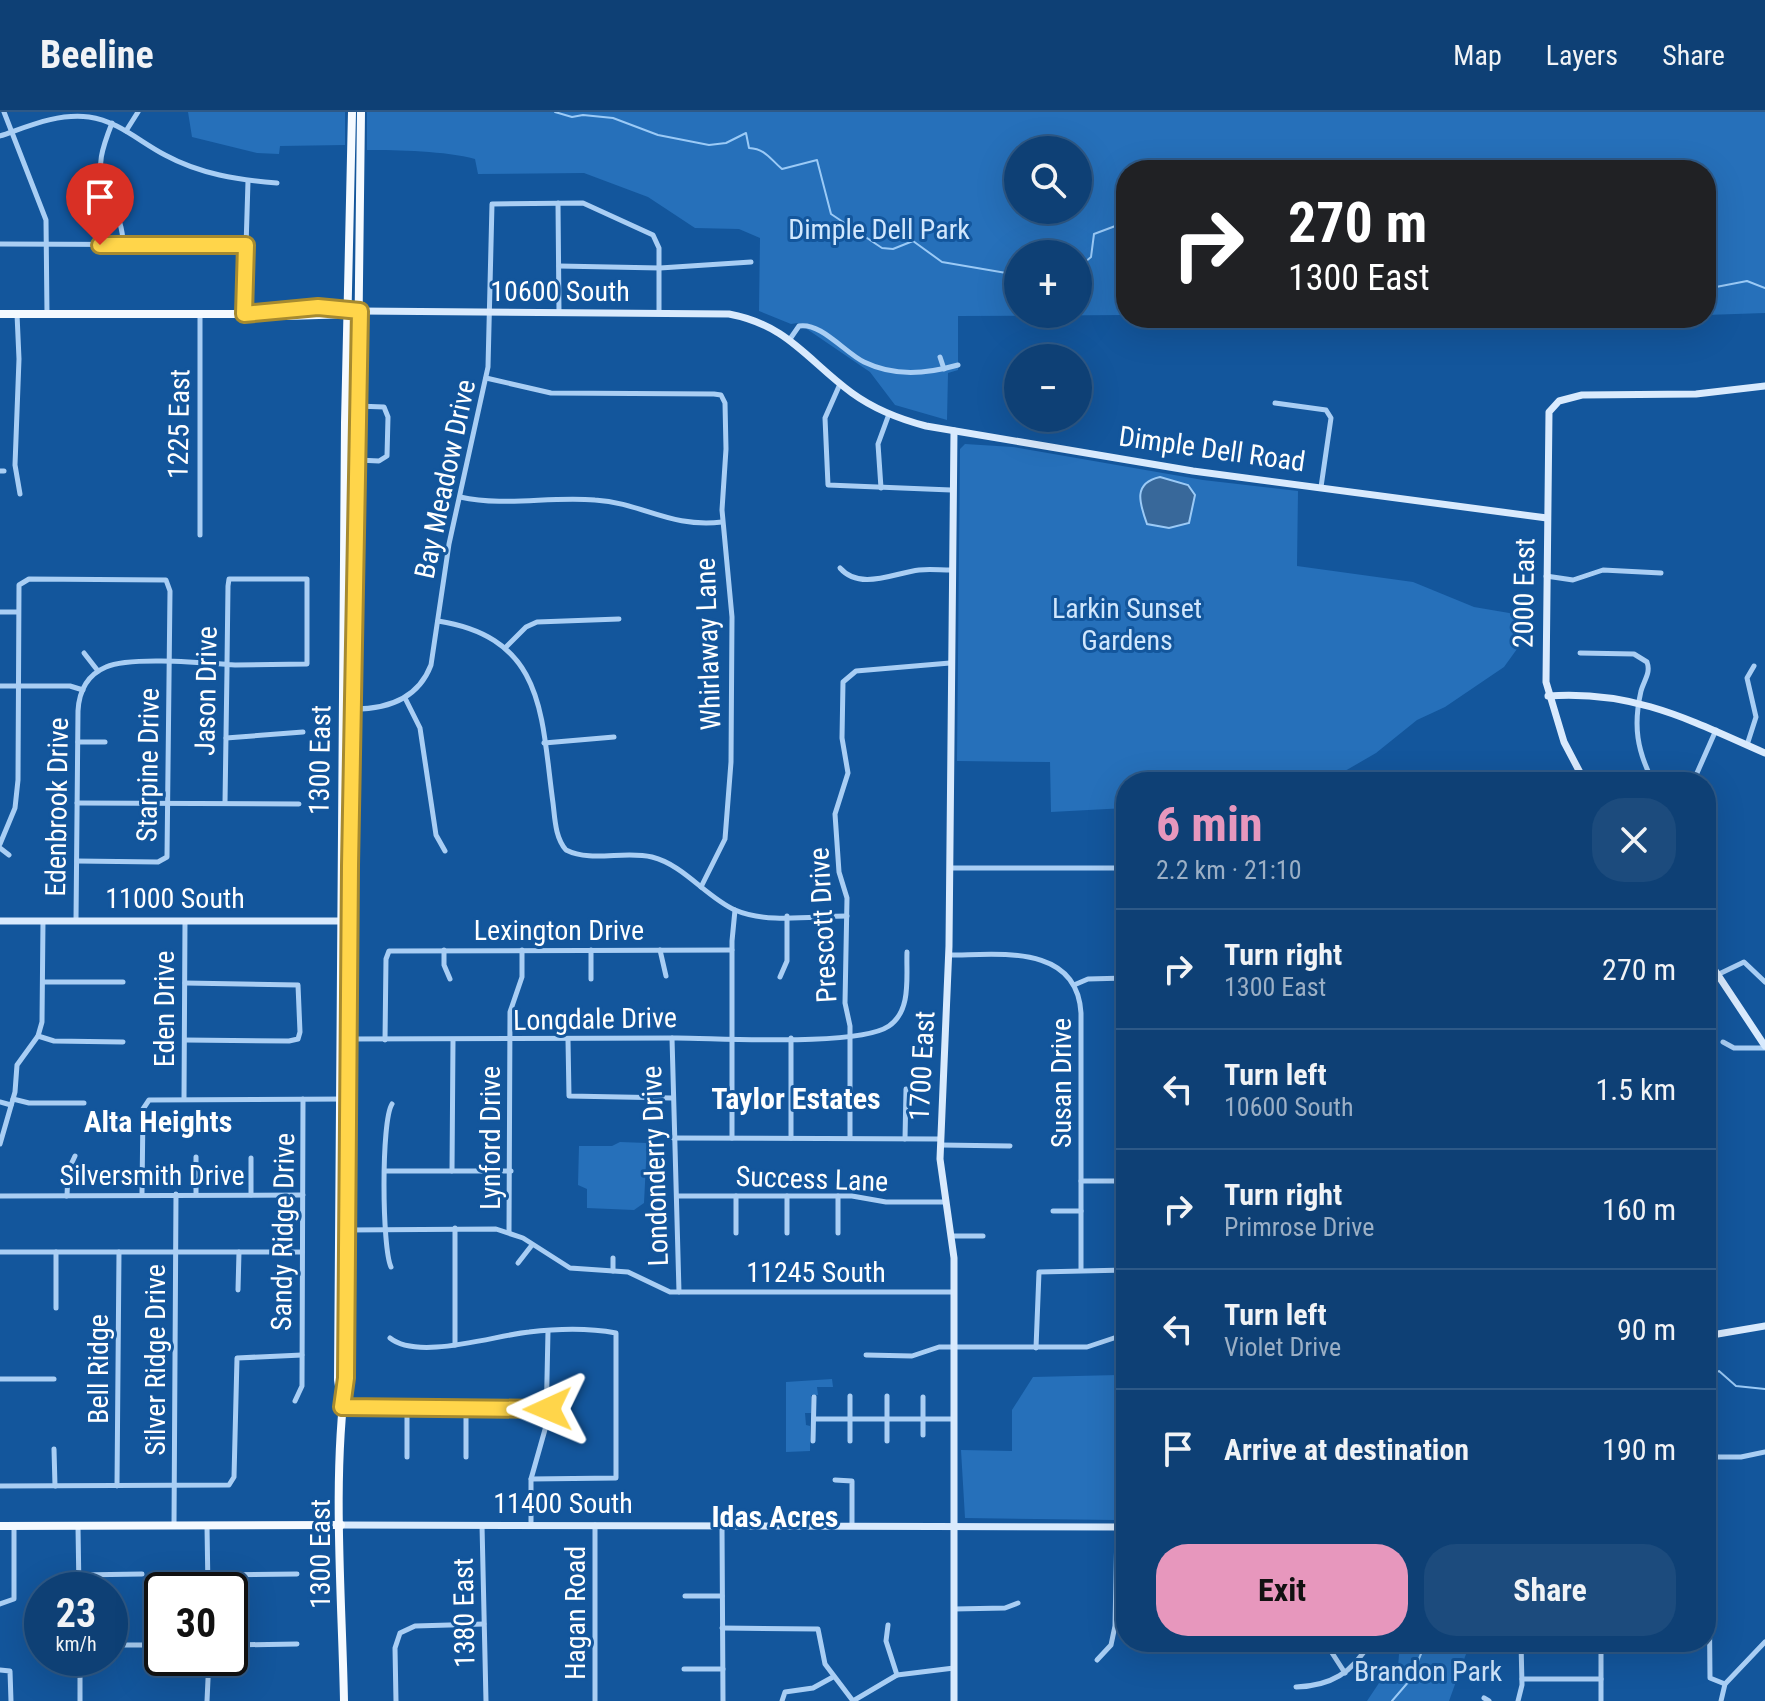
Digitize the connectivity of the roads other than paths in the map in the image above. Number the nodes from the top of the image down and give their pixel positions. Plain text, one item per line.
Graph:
1 (4, 112) edge
2 (138, 112) edge
3 (352, 112) edge
4 (361, 112) edge
5 (67, 114) edge
6 (112, 123) junction
7 (126, 131) junction
8 (12, 132) junction
9 (0, 136) edge
10 (248, 181) junction
11 (277, 183) dead end
12 (558, 203) junction
13 (0, 244) edge
14 (47, 244) junction
15 (123, 245) junction
16 (246, 245) junction
17 (751, 262) dead end
18 (559, 266) junction
19 (660, 268) junction
20 (348, 311) junction
21 (360, 311) junction
22 (490, 312) junction
23 (559, 313) junction
24 (659, 313) junction
25 (0, 314) edge
26 (17, 314) junction
27 (47, 314) junction
28 (200, 314) junction
29 (244, 314) junction
30 (759, 322) joint
31 (790, 339) junction
32 (940, 357) dead end
33 (958, 365) dead end
34 (944, 369) junction
35 (486, 378) junction
36 (840, 384) junction
37 (1765, 386) edge
38 (1275, 403) dead end
39 (357, 406) junction
40 (889, 414) junction
41 (954, 431) junction
42 (357, 460) junction
43 (1321, 487) junction
44 (881, 488) junction
45 (951, 490) junction
46 (20, 494) dead end
47 (460, 497) junction
48 (1547, 518) junction
49 (722, 522) junction
50 (200, 535) dead end
51 (840, 568) dead end
52 (951, 570) junction
53 (1661, 573) dead end
54 (1546, 576) junction
55 (0, 612) edge
56 (18, 612) junction
57 (619, 619) dead end
58 (438, 621) junction
59 (505, 648) junction
60 (84, 653) dead end
61 (1580, 653) dead end
62 (343, 658) junction
63 (169, 663) junction
64 (950, 663) junction
65 (227, 664) junction
66 (1754, 666) dead end
67 (98, 671) junction
68 (0, 686) edge
69 (18, 686) junction
70 (83, 690) junction
71 (1548, 696) junction
72 (405, 698) junction
73 (1639, 701) junction
74 (353, 709) junction
75 (1716, 730) junction
76 (303, 732) dead end
77 (614, 737) dead end
78 (226, 738) junction
79 (78, 742) junction
80 (105, 742) dead end
81 (544, 743) junction
82 (1747, 745) junction
83 (1765, 753) edge
84 (1579, 772) edge
85 (1649, 772) edge
86 (1697, 772) edge
87 (77, 803) junction
88 (225, 803) junction
89 (168, 804) junction
90 (299, 804) dead end
91 (0, 846) edge
92 (445, 851) dead end
93 (9, 855) dead end
94 (77, 861) junction
95 (949, 868) junction
96 (1116, 868) edge
97 (701, 887) junction
98 (735, 910) junction
99 (787, 916) junction
100 (847, 916) junction
101 (43, 920) junction
102 (76, 920) junction
103 (185, 920) junction
104 (0, 921) edge
105 (345, 921) junction
106 (444, 950) junction
107 (522, 950) junction
108 (591, 950) junction
109 (660, 950) junction
110 (732, 950) junction
111 (907, 952) dead end
112 (949, 955) junction
113 (1716, 970) edge
114 (1719, 974) junction
115 (666, 976) dead end
116 (780, 977) dead end
117 (1116, 978) edge
118 (450, 979) dead end
119 (591, 979) dead end
120 (43, 982) junction
121 (123, 982) dead end
122 (1765, 982) edge
123 (185, 983) junction
124 (1074, 985) junction
125 (38, 1036) junction
126 (850, 1036) junction
127 (672, 1038) junction
128 (732, 1038) junction
129 (791, 1038) junction
130 (344, 1039) junction
131 (185, 1040) junction
132 (385, 1040) junction
133 (453, 1040) junction
134 (568, 1040) junction
135 (510, 1041) junction
136 (123, 1042) dead end
137 (1723, 1042) dead end
138 (1765, 1047) edge
139 (906, 1089) dead end
140 (672, 1098) junction
141 (184, 1099) junction
142 (303, 1099) junction
143 (344, 1099) junction
144 (0, 1102) edge
145 (12, 1102) junction
146 (84, 1103) dead end
147 (392, 1104) dead end
148 (673, 1138) junction
149 (732, 1138) junction
150 (791, 1138) junction
151 (850, 1138) junction
152 (905, 1139) junction
153 (940, 1142) junction
154 (0, 1144) edge
155 (1010, 1146) dead end
156 (75, 1156) dead end
157 (196, 1157) dead end
158 (251, 1158) dead end
159 (385, 1171) junction
160 (452, 1171) junction
161 (511, 1171) junction
162 (1081, 1181) junction
163 (1116, 1181) edge
164 (142, 1193) junction
165 (176, 1194) junction
166 (196, 1194) junction
167 (251, 1195) junction
168 (303, 1195) junction
169 (0, 1196) edge
170 (67, 1196) junction
171 (678, 1196) junction
172 (736, 1196) junction
173 (787, 1196) junction
174 (838, 1196) junction
175 (946, 1202) junction
176 (1053, 1211) dead end
177 (1081, 1211) junction
178 (385, 1228) junction
179 (455, 1228) junction
180 (347, 1230) junction
181 (509, 1232) junction
182 (736, 1233) dead end
183 (787, 1233) dead end
184 (838, 1233) dead end
185 (952, 1236) junction
186 (983, 1236) dead end
187 (532, 1244) junction
188 (0, 1252) edge
189 (56, 1252) junction
190 (119, 1252) junction
191 (175, 1252) junction
192 (239, 1252) junction
193 (302, 1252) junction
194 (613, 1258) dead end
195 (518, 1263) dead end
196 (391, 1267) dead end
197 (1081, 1270) junction
198 (1116, 1270) edge
199 (613, 1271) junction
200 (238, 1290) dead end
201 (679, 1292) junction
202 (953, 1292) junction
203 (56, 1308) dead end
204 (1765, 1326) edge
205 (548, 1331) junction
206 (1716, 1334) edge
207 (1116, 1337) edge
208 (390, 1338) dead end
209 (455, 1345) junction
210 (953, 1347) junction
211 (1036, 1348) junction
212 (302, 1355) junction
213 (866, 1355) dead end
214 (0, 1379) edge
215 (54, 1379) dead end
216 (850, 1396) dead end
217 (887, 1396) dead end
218 (814, 1397) dead end
219 (923, 1397) dead end
220 (295, 1401) dead end
221 (342, 1407) junction
222 (407, 1407) junction
223 (548, 1409) junction
224 (466, 1410) junction
225 (814, 1419) junction
226 (850, 1419) junction
227 (887, 1419) junction
228 (923, 1419) junction
229 (954, 1419) junction
230 (923, 1435) dead end
231 (813, 1441) dead end
232 (850, 1441) dead end
233 (887, 1441) dead end
234 (54, 1449) dead end
235 (1765, 1452) edge
236 (407, 1457) dead end
237 (466, 1457) dead end
238 (1716, 1457) edge
239 (531, 1479) junction
240 (835, 1480) dead end
241 (0, 1486) edge
242 (55, 1486) junction
243 (117, 1486) junction
244 (174, 1486) junction
245 (595, 1524) junction
246 (341, 1525) junction
247 (482, 1525) junction
248 (531, 1525) junction
249 (0, 1526) edge
250 (14, 1526) junction
251 (78, 1526) junction
252 (173, 1526) junction
253 (207, 1526) junction
254 (722, 1526) junction
255 (852, 1526) junction
256 (955, 1527) junction
257 (1116, 1527) edge
258 (79, 1572) edge
259 (208, 1572) edge
260 (128, 1574) edge
261 (142, 1574) dead end
262 (297, 1574) dead end
263 (248, 1575) edge
264 (1116, 1576) edge
265 (685, 1596) dead end
266 (722, 1596) junction
267 (1018, 1603) dead end
268 (0, 1604) edge
269 (954, 1609) junction
270 (484, 1624) junction
271 (888, 1625) dead end
272 (722, 1628) junction
273 (1765, 1642) edge
274 (297, 1644) dead end
275 (128, 1645) edge
276 (142, 1645) dead end
277 (248, 1645) edge
278 (1331, 1652) edge
279 (1362, 1652) edge
280 (1521, 1652) edge
281 (1601, 1652) edge
282 (1710, 1652) edge
283 (1097, 1660) dead end
284 (954, 1668) junction
285 (684, 1669) dead end
286 (723, 1669) junction
287 (0, 1670) edge
288 (1345, 1673) junction
289 (897, 1675) junction
290 (80, 1676) edge
291 (208, 1676) edge
292 (833, 1677) junction
293 (1522, 1679) junction
294 (1601, 1679) junction
295 (1725, 1684) junction
296 (1296, 1687) dead end
297 (11, 1701) edge
298 (80, 1701) edge
299 (207, 1701) edge
300 (344, 1701) edge
301 (396, 1701) edge
302 (486, 1701) edge
303 (595, 1701) edge
304 (723, 1701) edge
305 (782, 1701) edge
306 (853, 1701) edge
307 (954, 1701) edge
308 (1518, 1701) edge
309 (1601, 1701) edge
310 (1721, 1701) edge

1 - 8 street
2 - 7 street
3 - 20 main road, 1300 East
4 - 21 main road, 1300 East
5 - 6 street
5 - 8 street
6 - 7 street
6 - 15 street
7 - 10 street
8 - 9 street
8 - 14 street
10 - 11 street
10 - 16 street
12 - 18 street
12 - 19 street
12 - 22 street, Bay Meadow Drive
13 - 14 street
14 - 15 street
14 - 27 street
15 - 16 street
16 - 29 street
17 - 19 street
18 - 19 street
18 - 23 street
19 - 24 street
20 - 21 main road, 10600 South
20 - 29 main road, 10600 South
20 - 62 main road, 1300 East
21 - 22 main road, 10600 South
21 - 39 main road, 1300 East
22 - 23 main road, 10600 South
22 - 35 street, Bay Meadow Drive
23 - 24 main road, 10600 South
24 - 30 main road, 10600 South
25 - 26 main road, 10600 South
26 - 27 main road, 10600 South
26 - 46 street
27 - 28 main road, 10600 South
28 - 29 main road, 10600 South
28 - 50 street, 1225 East
30 - 31 main road, Dimple Dell Road
31 - 34 street
31 - 36 main road, Dimple Dell Road
32 - 34 street
33 - 34 street
35 - 47 street, Bay Meadow Drive
35 - 49 street, Whirlaway Lane
36 - 40 main road, Dimple Dell Road
36 - 44 street
37 - 48 main road, 2000 East
38 - 43 street
39 - 42 main road, 1300 East
39 - 42 street
40 - 41 main road, Dimple Dell Road
40 - 44 street
41 - 43 main road, Dimple Dell Road
41 - 45 main road, 1700 East
42 - 74 main road, 1300 East
43 - 48 main road, Dimple Dell Road
44 - 45 street
45 - 52 main road, 1700 East
47 - 49 street
47 - 58 street, Bay Meadow Drive
48 - 54 main road, 2000 East
49 - 97 street, Whirlaway Lane
51 - 52 street
52 - 64 main road, 1700 East
53 - 54 street
54 - 71 main road, 2000 East
55 - 56 street
56 - 63 street, Starpine Drive
56 - 69 street
57 - 59 street
58 - 59 street
58 - 72 street, Bay Meadow Drive
59 - 81 street
60 - 67 street
61 - 73 street
62 - 74 main road
62 - 105 main road, 1300 East
63 - 65 street
63 - 67 street
63 - 89 street, Starpine Drive
64 - 95 main road, 1700 East
64 - 100 street, Prescott Drive
65 - 65 street, Jason Drive
65 - 78 street, Jason Drive
66 - 82 street
67 - 70 street, Edenbrook Drive
68 - 69 street
69 - 70 street
69 - 91 street
70 - 79 street, Edenbrook Drive
71 - 73 main road
71 - 84 main road, 2000 East
72 - 74 street
72 - 92 street
73 - 75 main road
73 - 85 street
74 - 105 main road, 1300 East
75 - 82 main road
75 - 86 street
76 - 78 street
77 - 81 street
78 - 88 street, Jason Drive
79 - 80 street
79 - 87 street, Edenbrook Drive
81 - 97 street
82 - 83 main road
87 - 89 street
87 - 94 street, Edenbrook Drive
88 - 89 street
88 - 90 street
89 - 94 street, Starpine Drive
91 - 93 street
94 - 102 street, Edenbrook Drive
95 - 96 street
95 - 112 main road, 1700 East
97 - 98 street
98 - 99 street
98 - 110 street
99 - 100 street
99 - 116 street
100 - 126 street, Prescott Drive
101 - 102 main road, 11000 South
101 - 104 main road, 11000 South
101 - 120 street
102 - 103 main road, 11000 South
103 - 105 main road, 11000 South
103 - 123 street, Eden Drive
105 - 130 main road, 1300 East
106 - 107 street, Lexington Drive
106 - 118 street
106 - 132 street, Lexington Drive
107 - 108 street, Lexington Drive
107 - 135 street, Lynford Drive
108 - 109 street, Lexington Drive
108 - 119 street
109 - 110 street, Lexington Drive
109 - 115 street
110 - 128 street
111 - 126 street, Longdale Drive
112 - 124 street, Susan Drive
112 - 153 main road, 1700 East
113 - 114 main road
114 - 122 street
114 - 138 main road
117 - 124 street
120 - 121 street
120 - 125 street
123 - 131 street, Eden Drive
123 - 131 street
124 - 162 street, Susan Drive
125 - 136 street
125 - 145 street
126 - 129 street, Longdale Drive
126 - 151 street, Prescott Drive
127 - 128 street, Longdale Drive
127 - 134 street, Longdale Drive
127 - 140 street, Londonderry Drive
128 - 129 street, Longdale Drive
128 - 149 street
129 - 150 street
130 - 132 street, Longdale Drive
130 - 143 main road, 1300 East
131 - 141 street, Eden Drive
132 - 133 street, Longdale Drive
133 - 135 street, Longdale Drive
133 - 160 street
134 - 135 street, Longdale Drive
134 - 140 street
135 - 161 street, Lynford Drive
137 - 138 street
139 - 152 street
140 - 148 street, Londonderry Drive
141 - 142 street
141 - 164 street
142 - 143 street
142 - 168 street, Sandy Ridge Drive
143 - 180 main road, 1300 East
143 - 221 main road, 1300 East
144 - 145 street
145 - 146 street
145 - 154 street
147 - 159 street
148 - 149 street
148 - 171 street, Londonderry Drive
149 - 150 street
150 - 151 street
151 - 152 street
152 - 153 street
153 - 155 street
153 - 175 main road, 1700 East
156 - 170 street
157 - 166 street
158 - 167 street
159 - 160 street
159 - 178 street
160 - 161 street
161 - 181 street, Lynford Drive
162 - 163 street
162 - 177 street, Susan Drive
164 - 165 street, Silversmith Drive
164 - 170 street, Silversmith Drive
165 - 166 street, Silversmith Drive
165 - 191 street, Silver Ridge Drive
166 - 167 street, Silversmith Drive
167 - 168 street, Silversmith Drive
168 - 193 street, Sandy Ridge Drive
169 - 170 street, Silversmith Drive
171 - 172 street, Success Lane
171 - 201 street, Londonderry Drive
172 - 173 street, Success Lane
172 - 182 street
173 - 174 street, Success Lane
173 - 183 street
174 - 175 street, Success Lane
174 - 184 street
175 - 185 main road, 1700 East
176 - 177 street
177 - 197 street, Susan Drive
178 - 179 street
178 - 180 street
178 - 196 street
179 - 181 street
179 - 209 street
180 - 221 main road, 1300 East
181 - 187 street, 11245 South
185 - 186 street
185 - 202 main road, 1700 East
187 - 195 street
187 - 199 street, 11245 South
188 - 189 street
189 - 190 street
189 - 203 street
190 - 191 street
190 - 243 street, Bell Ridge
191 - 192 street
191 - 244 street, Silver Ridge Drive
192 - 193 street
192 - 200 street
193 - 212 street, Sandy Ridge Drive
194 - 199 street
197 - 198 street
197 - 211 street
199 - 201 street, 11245 South
201 - 202 street, 11245 South
202 - 210 main road, 1700 East
204 - 206 main road
205 - 209 street
205 - 223 street
205 - 239 street
207 - 211 street
208 - 209 street
210 - 211 street
210 - 213 street
210 - 229 main road, 1700 East
212 - 220 street
212 - 244 street, Sandy Ridge Drive
214 - 215 street
216 - 226 street
217 - 227 street
218 - 225 street
219 - 228 street
221 - 222 street
221 - 246 main road, 1300 East
222 - 224 street
222 - 236 street
223 - 224 street
223 - 239 street
224 - 237 street
225 - 226 street
225 - 231 street
226 - 227 street
226 - 232 street
227 - 228 street
227 - 233 street
228 - 229 street
228 - 230 street
229 - 256 main road, 1700 East
234 - 242 street
235 - 238 street
239 - 248 street
240 - 255 street
241 - 242 street
242 - 243 street
243 - 244 street
244 - 252 street, Silver Ridge Drive
245 - 248 main road, 11400 South
245 - 254 main road, 11400 South
245 - 303 street, Hagan Road
246 - 247 main road, 11400 South
246 - 253 main road, 11400 South
246 - 300 main road, 1300 East
247 - 248 main road, 11400 South
247 - 270 street, 1380 East
249 - 250 main road, 11400 South
250 - 251 main road, 11400 South
250 - 268 street
251 - 252 main road, 11400 South
251 - 258 street
252 - 253 main road, 11400 South
253 - 259 street
254 - 255 main road, 11400 South
254 - 266 street
255 - 256 main road, 11400 South
256 - 257 main road, 11400 South
256 - 269 main road, 1700 East
260 - 261 street
262 - 263 street
264 - 283 street
265 - 266 street
266 - 272 street
267 - 269 street
269 - 284 main road, 1700 East
270 - 301 street
270 - 302 street, 1380 East
271 - 289 street
272 - 286 street
272 - 292 street
273 - 295 street
274 - 277 street
275 - 276 street
278 - 288 street
279 - 288 street
280 - 293 street
281 - 294 street
282 - 295 street
284 - 289 street
284 - 307 main road, 1700 East
285 - 286 street
286 - 304 street
287 - 297 street
288 - 296 street
289 - 306 street
290 - 298 street
291 - 299 street
292 - 305 street
292 - 306 street
293 - 294 street
293 - 308 street
294 - 309 street
295 - 310 street

